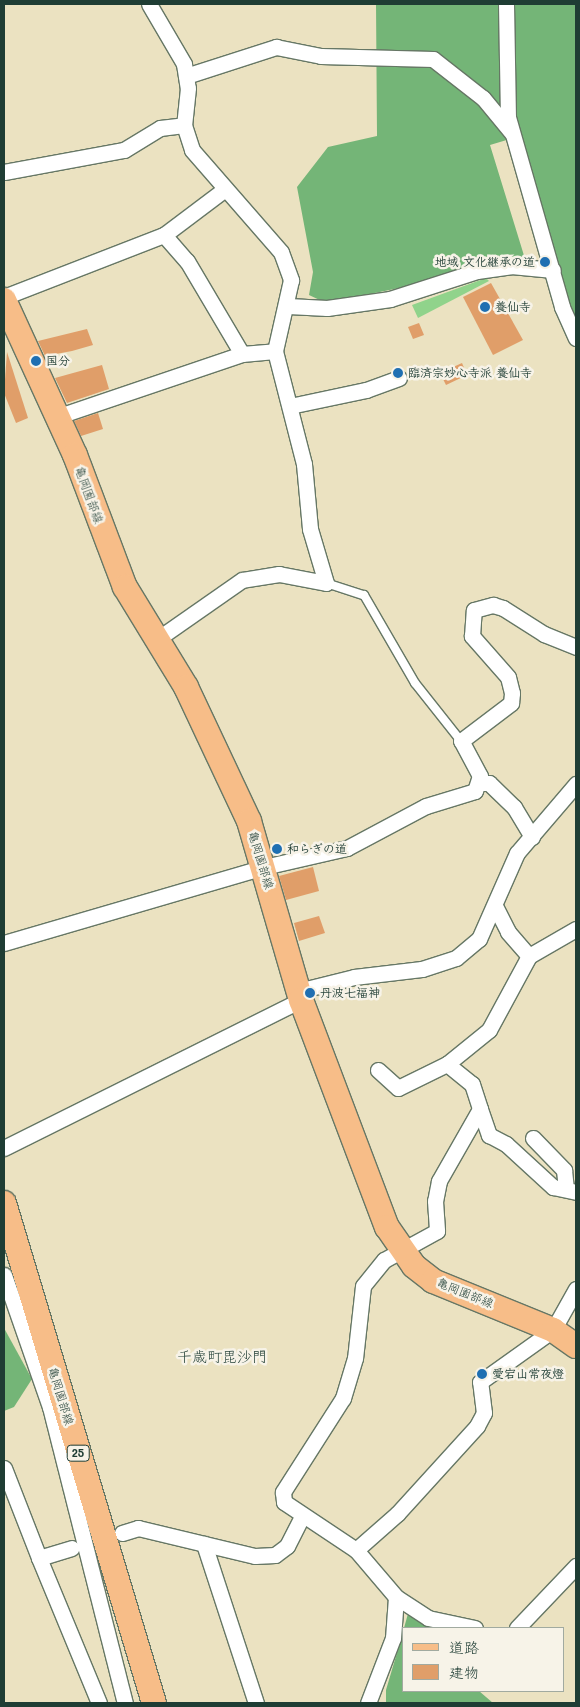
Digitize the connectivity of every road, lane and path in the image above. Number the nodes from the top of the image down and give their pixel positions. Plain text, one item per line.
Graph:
1 (150, 4) edge
2 (506, 4) edge
3 (186, 76) junction
4 (184, 125) junction
5 (512, 133) junction
6 (4, 172) edge
7 (225, 189) junction
8 (164, 235) junction
9 (553, 270) junction
10 (4, 298) edge
11 (288, 306) junction
12 (576, 338) edge
13 (275, 351) junction
14 (242, 354) junction
15 (399, 378) dead end
16 (290, 406) junction
17 (56, 417) junction
18 (326, 583) junction
19 (156, 640) junction
20 (576, 647) edge
21 (461, 741) junction
22 (481, 783) junction
23 (576, 784) edge
24 (532, 837) junction
25 (264, 868) junction
26 (495, 906) junction
27 (576, 929) edge
28 (4, 943) edge
29 (529, 956) junction
30 (300, 995) junction
31 (447, 1064) junction
32 (378, 1070) dead end
33 (480, 1109) junction
34 (533, 1138) dead end
35 (4, 1148) edge
36 (571, 1191) edge
37 (4, 1203) edge
38 (400, 1248) junction
39 (4, 1276) edge
40 (576, 1289) edge
41 (553, 1330) junction
42 (576, 1346) edge
43 (4, 1468) edge
44 (302, 1516) junction
45 (122, 1533) dead end
46 (204, 1544) junction
47 (71, 1548) dead end
48 (356, 1550) junction
49 (39, 1558) junction
50 (576, 1566) edge
51 (396, 1597) junction
52 (470, 1627) edge
53 (518, 1627) edge
54 (100, 1703) edge
55 (125, 1703) edge
56 (154, 1703) edge
57 (256, 1703) edge
58 (368, 1703) edge

1 - 3 street
2 - 5 street
3 - 4 street
3 - 5 street
4 - 6 street
4 - 7 street
5 - 9 street
7 - 8 street
7 - 11 street
8 - 10 street
8 - 14 street
9 - 11 street
9 - 12 street
10 - 17 main road, 亀岡園部線
11 - 13 street
13 - 14 street
13 - 16 street
14 - 17 street
15 - 16 street
16 - 18 street
17 - 19 main road, 亀岡園部線
18 - 19 street
18 - 21 lane
19 - 25 main road, 亀岡園部線
20 - 21 street
21 - 22 street
22 - 24 street
22 - 25 street
23 - 24 street
24 - 26 street
25 - 28 street
25 - 30 main road, 亀岡園部線
26 - 29 street
26 - 30 street
27 - 29 street
29 - 31 street
30 - 35 street
30 - 38 main road, 亀岡園部線
31 - 32 street
31 - 33 street
33 - 36 street
33 - 38 street
34 - 36 street
37 - 56 main road, 亀岡園部線 / 25
38 - 41 main road, 亀岡園部線
38 - 44 street
39 - 55 street
40 - 41 street
41 - 42 main road, 亀岡園部線
41 - 48 street
43 - 49 street
44 - 46 street
44 - 48 street
45 - 46 street
46 - 57 street
47 - 49 street
48 - 51 street
49 - 54 street
50 - 53 street
51 - 52 street
51 - 58 street

